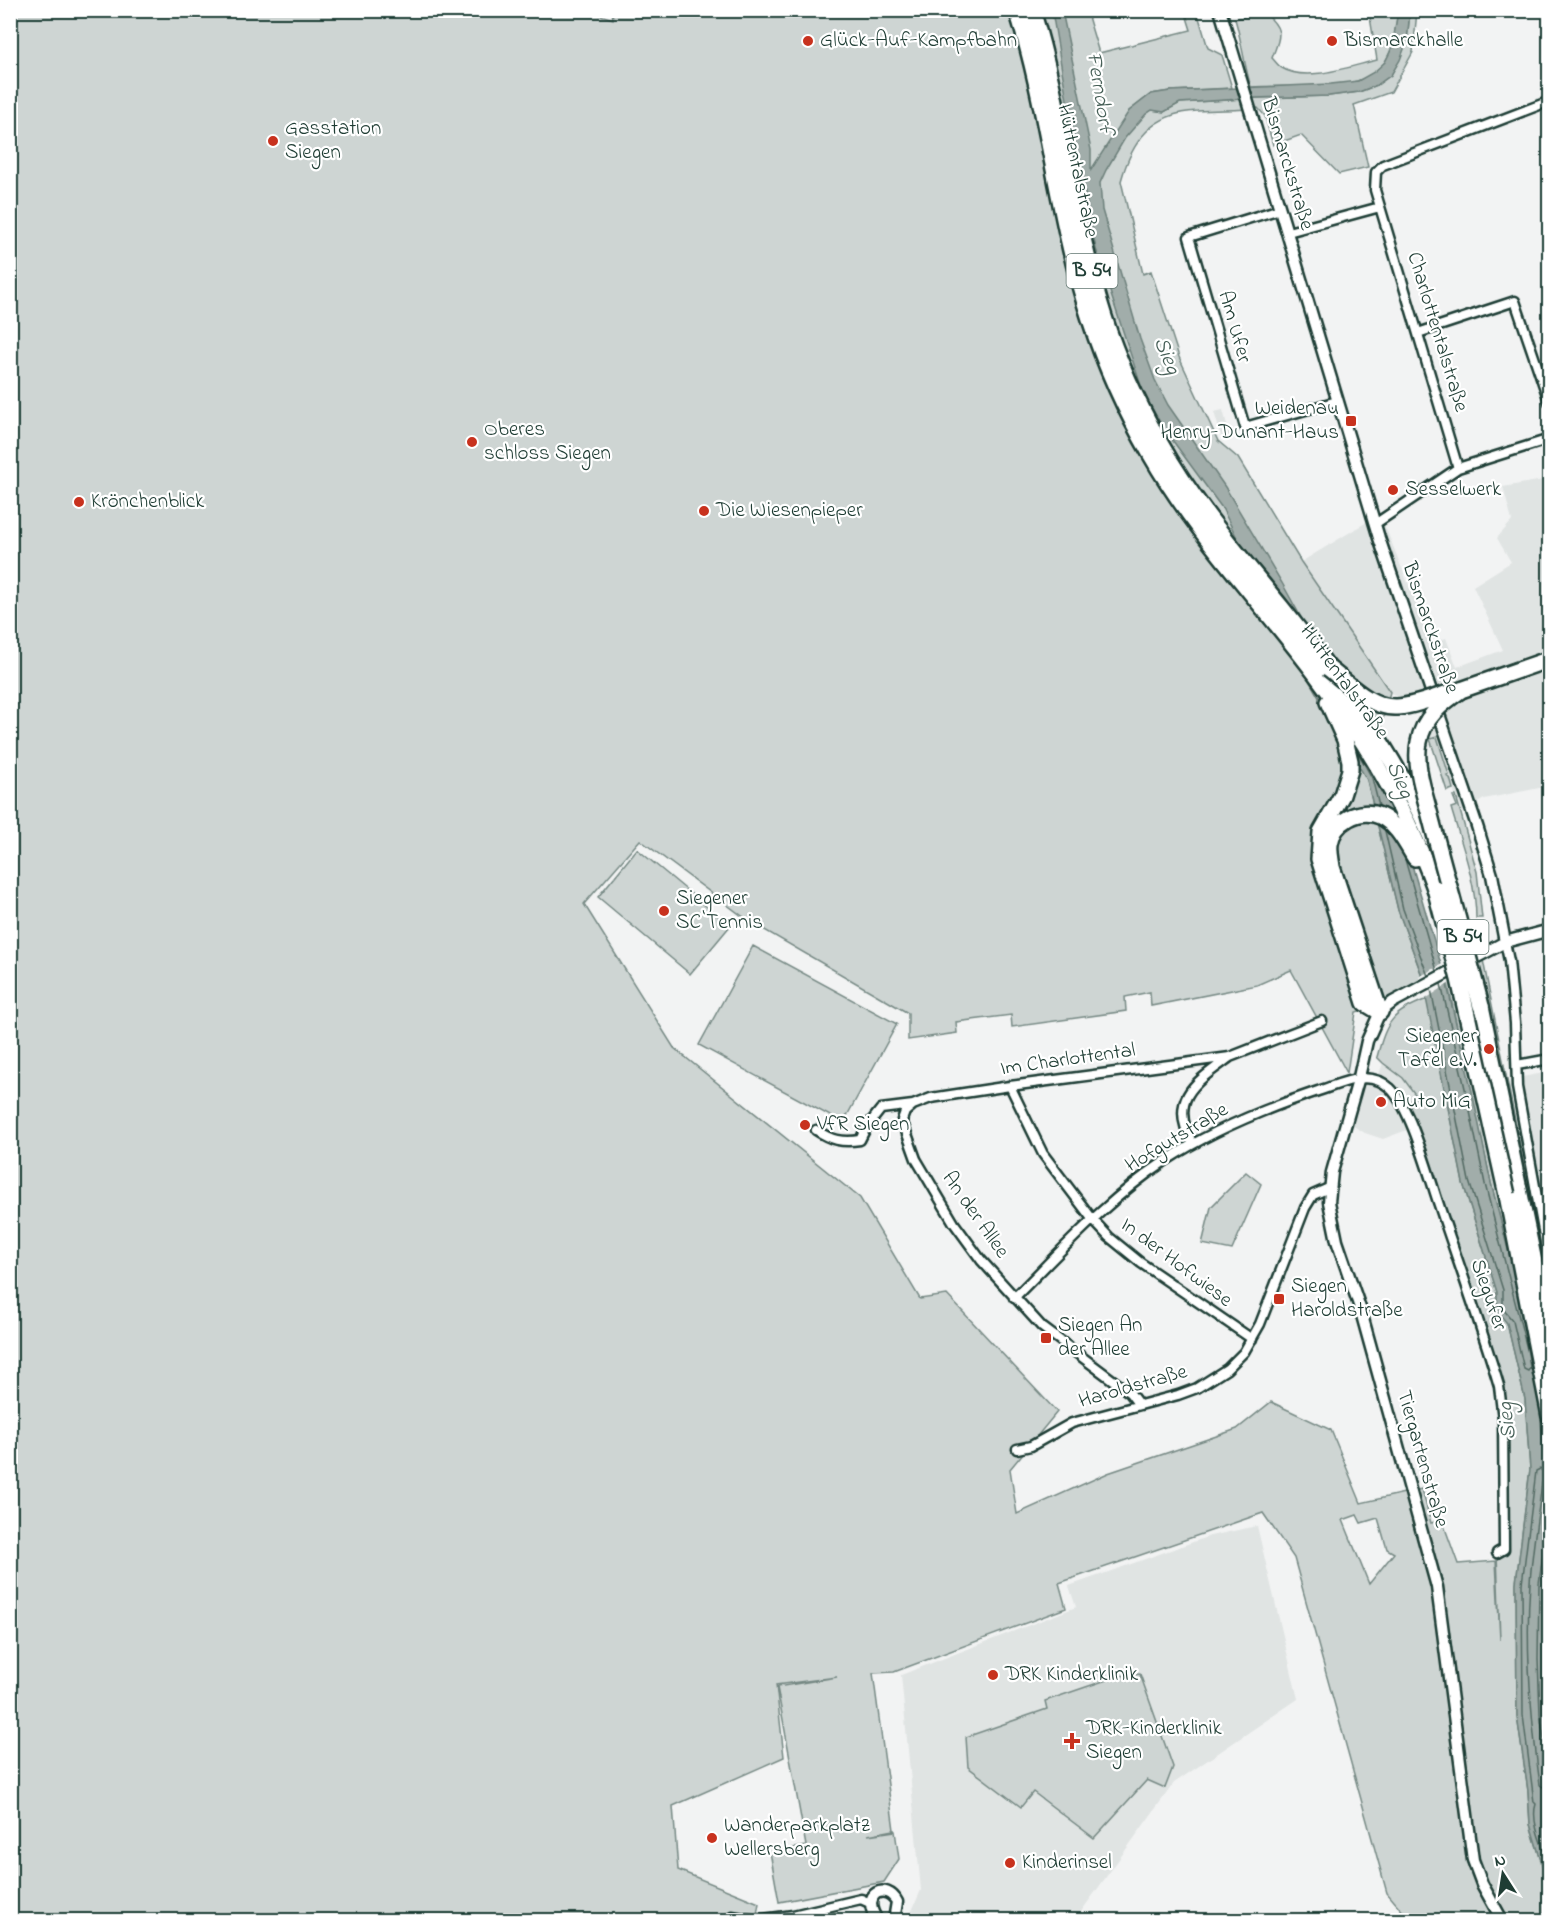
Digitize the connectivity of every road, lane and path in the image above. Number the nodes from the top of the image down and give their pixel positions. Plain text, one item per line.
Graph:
1 (1017, 10) edge
2 (1032, 10) edge
3 (1220, 10) edge
4 (1550, 101) edge
5 (1380, 207) junction
6 (1280, 209) junction
7 (1288, 232) junction
8 (1418, 333) junction
9 (1337, 401) junction
10 (1550, 404) edge
11 (1550, 439) edge
12 (1458, 468) junction
13 (1375, 524) junction
14 (1550, 652) edge
15 (1550, 660) edge
16 (1321, 670) junction
17 (1461, 690) junction
18 (1432, 694) junction
19 (1444, 869) junction
20 (1435, 888) junction
21 (1550, 930) edge
22 (1505, 942) junction
23 (1380, 1012) junction
24 (1322, 1021) dead end
25 (1230, 1057) junction
26 (1550, 1059) edge
27 (1517, 1065) junction
28 (1359, 1077) junction
29 (1010, 1086) junction
30 (913, 1105) junction
31 (816, 1130) dead end
32 (1193, 1144) junction
33 (1329, 1188) junction
34 (1093, 1220) junction
35 (1549, 1264) edge
36 (1014, 1298) junction
37 (1252, 1339) junction
38 (1550, 1339) edge
39 (1139, 1405) junction
40 (1550, 1416) edge
41 (1017, 1449) dead end
42 (1497, 1553) dead end
43 (870, 1903) junction
44 (732, 1916) dead end
45 (793, 1918) edge
46 (756, 1920) edge
47 (877, 1920) edge
48 (894, 1920) edge
49 (1502, 1920) edge

1 - 16 highway, Hüttentalstraße / B 54
2 - 16 highway, Hüttentalstraße / B 54
3 - 6 street, Bismarckstraße
4 - 5 street, Charlottentalstraße
5 - 7 street
5 - 8 street, Charlottentalstraße
6 - 7 street, Bismarckstraße
6 - 9 street, Am Ufer
7 - 9 street, Bismarckstraße
8 - 10 street
8 - 12 street, Charlottentalstraße
9 - 13 street, Bismarckstraße
11 - 12 street
12 - 13 street
13 - 18 street, Bismarckstraße
14 - 18 street
15 - 17 highway
16 - 17 highway, bridge
16 - 19 highway, Hüttentalstraße / B 54, bridge
16 - 20 highway, Hüttentalstraße / B 54
16 - 23 highway
17 - 19 highway, bridge
18 - 22 street, Bismarckstraße
19 - 38 highway, Hüttentalstraße / B 54, bridge
20 - 23 highway
20 - 40 highway, Hüttentalstraße / B 54, bridge
21 - 22 street
22 - 23 street, bridge
22 - 27 street, Bismarckstraße
23 - 28 street, Tiergartenstraße
24 - 25 street, Im Charlottental
25 - 29 street, Im Charlottental
25 - 32 street, Im Charlottental
26 - 27 street
27 - 35 street, Bismarckstraße
28 - 32 street, Hofgutstraße
28 - 33 street, Tiergartenstraße
28 - 42 street, Siegufer
29 - 30 street, Im Charlottental
29 - 34 street, In der Hofwiese
30 - 31 street
30 - 36 street, An der Allee
32 - 34 street, Hofgutstraße
33 - 37 street, Haroldstraße
33 - 49 street, Tiergartenstraße
34 - 36 street, Hofgutstraße
34 - 37 street, In der Hofwiese
36 - 39 street, An der Allee
37 - 39 street, Haroldstraße
39 - 41 street, Haroldstraße
43 - 45 street
43 - 47 street
43 - 48 street
44 - 46 street
45 - 46 street

